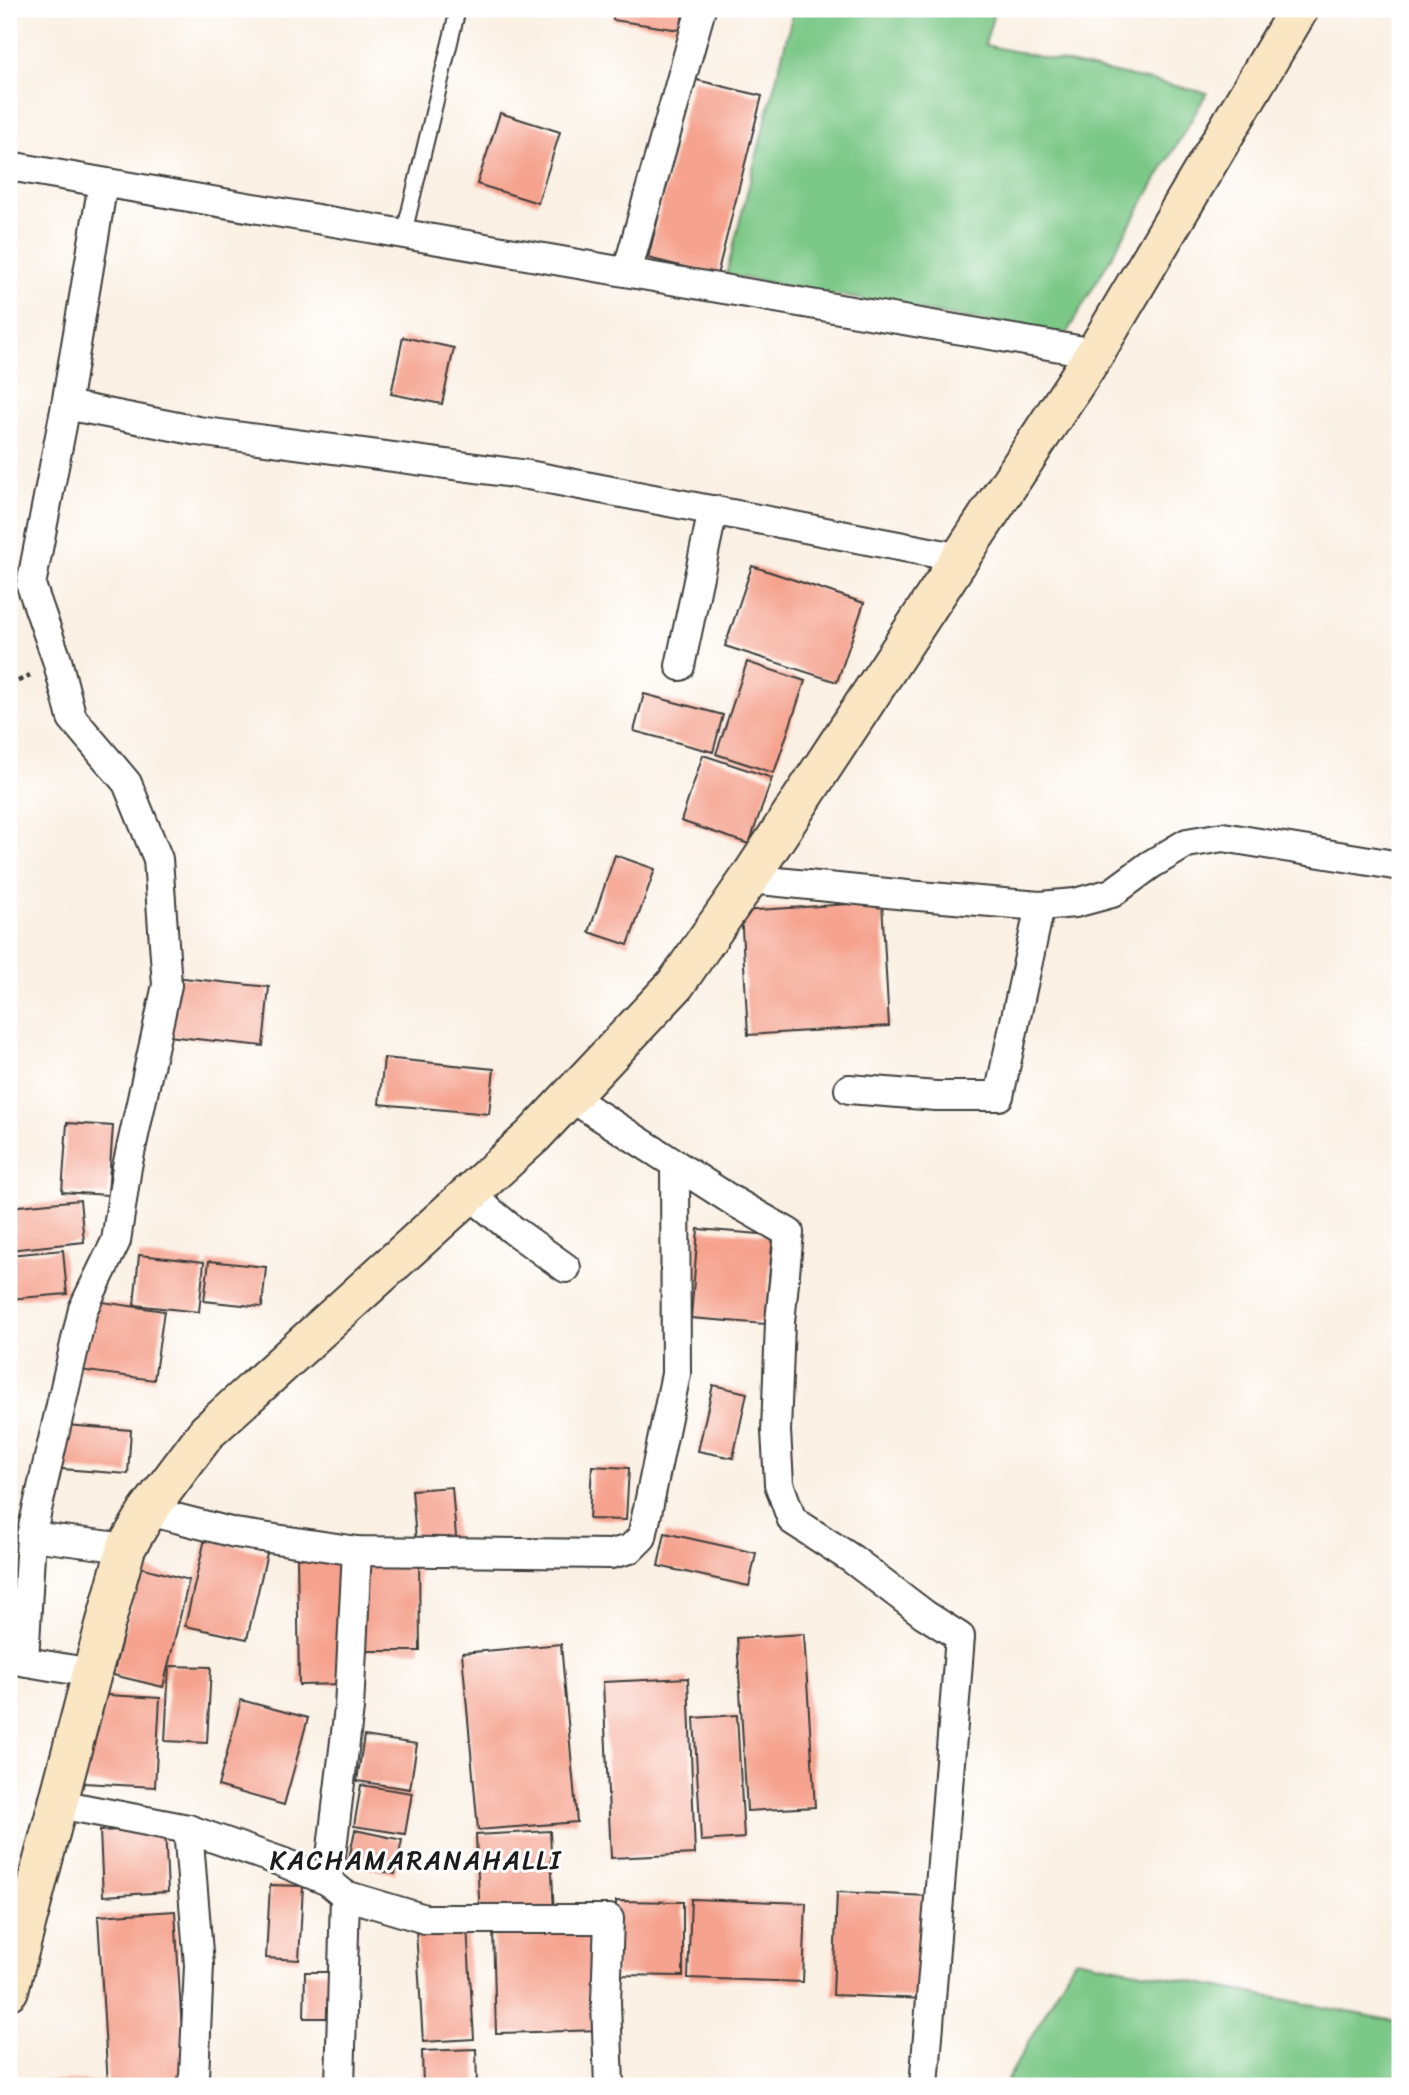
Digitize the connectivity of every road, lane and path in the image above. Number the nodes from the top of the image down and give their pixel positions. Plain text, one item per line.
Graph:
1 (458, 9) edge
2 (701, 9) edge
3 (1299, 9) edge
4 (9, 166) edge
5 (103, 183) junction
6 (404, 233) junction
7 (627, 272) junction
8 (1095, 353) junction
9 (65, 405) junction
10 (713, 510) junction
11 (961, 558) junction
12 (680, 666) dead end
13 (1400, 866) edge
14 (749, 879) junction
15 (1040, 906) junction
16 (849, 1089) dead end
17 (570, 1097) junction
18 (675, 1164) junction
19 (469, 1194) junction
20 (566, 1268) dead end
21 (148, 1511) junction
22 (32, 1536) junction
23 (127, 1548) junction
24 (357, 1551) junction
25 (16, 1660) edge
26 (92, 1673) junction
27 (59, 1804) junction
28 (188, 1829) junction
29 (337, 1888) junction
30 (9, 1990) edge
31 (191, 2086) edge
32 (340, 2086) edge
33 (609, 2086) edge
34 (923, 2086) edge

1 - 6 lane
2 - 7 street
3 - 8 street
4 - 5 street
5 - 6 street
5 - 9 street
6 - 7 street
7 - 8 street
8 - 11 street
9 - 10 street
9 - 22 street
10 - 11 street
10 - 12 street
11 - 14 street
13 - 15 street
14 - 15 street
14 - 17 street
15 - 16 street
17 - 18 street
17 - 19 street
18 - 24 street
18 - 34 street
19 - 20 street
19 - 21 street
21 - 23 street
21 - 24 street
22 - 23 street
22 - 25 street
23 - 26 street
24 - 29 street
25 - 26 street
26 - 27 street
27 - 28 street
27 - 30 street
28 - 29 street
28 - 31 street
29 - 32 street
29 - 33 street

